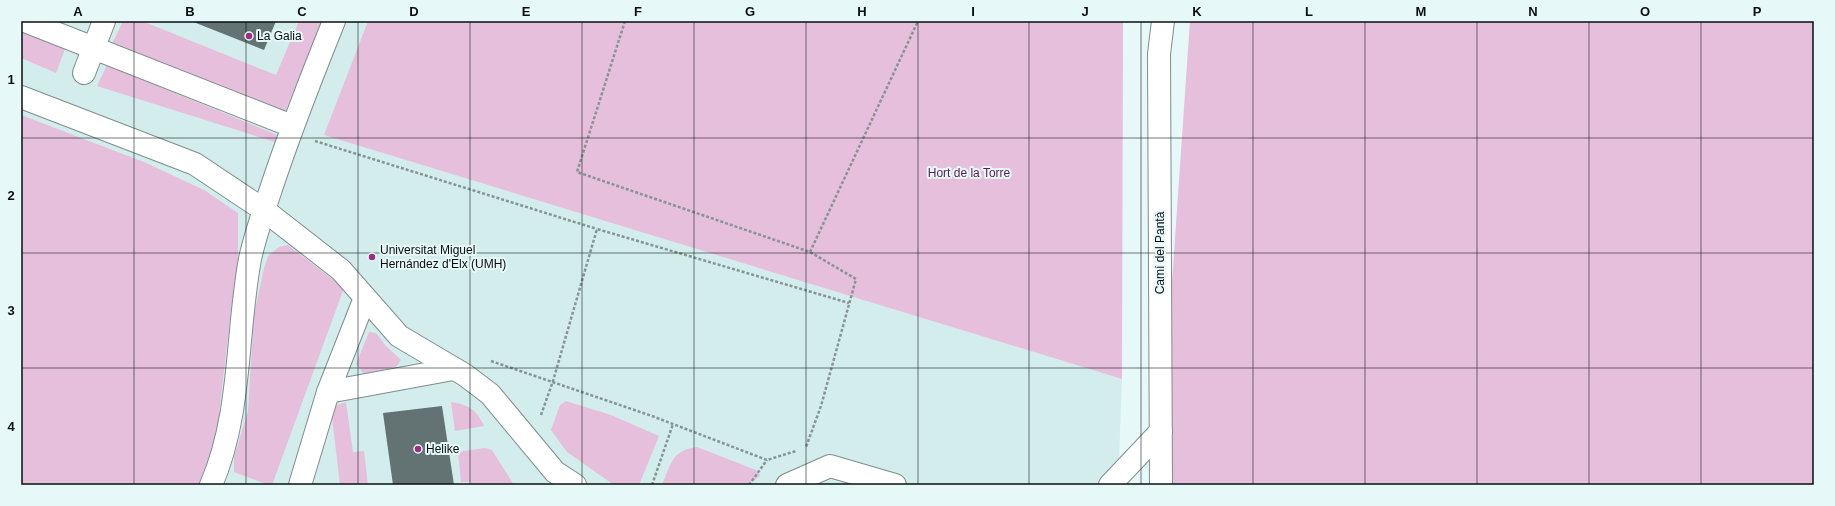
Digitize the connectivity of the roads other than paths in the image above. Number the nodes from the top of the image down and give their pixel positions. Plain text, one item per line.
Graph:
1 (26, 21) edge
2 (104, 21) edge
3 (334, 21) edge
4 (1163, 21) edge
5 (94, 48) junction
6 (84, 73) dead end
7 (21, 97) edge
8 (292, 126) junction
9 (264, 210) junction
10 (365, 298) junction
11 (453, 369) junction
12 (328, 392) junction
13 (1161, 431) junction
14 (219, 483) edge
15 (300, 485) edge
16 (575, 485) edge
17 (787, 485) edge
18 (895, 485) edge
19 (1110, 485) edge
20 (1161, 485) edge

1 - 5 street
2 - 5 street
3 - 8 street
4 - 13 street, Camí del Pantà
5 - 6 street
5 - 8 street
7 - 9 street
8 - 9 street
9 - 10 street
9 - 14 street
10 - 11 street
10 - 12 street
11 - 12 street
11 - 16 street
12 - 15 street
13 - 19 street
13 - 20 street, Camí del Pantà
17 - 18 street

